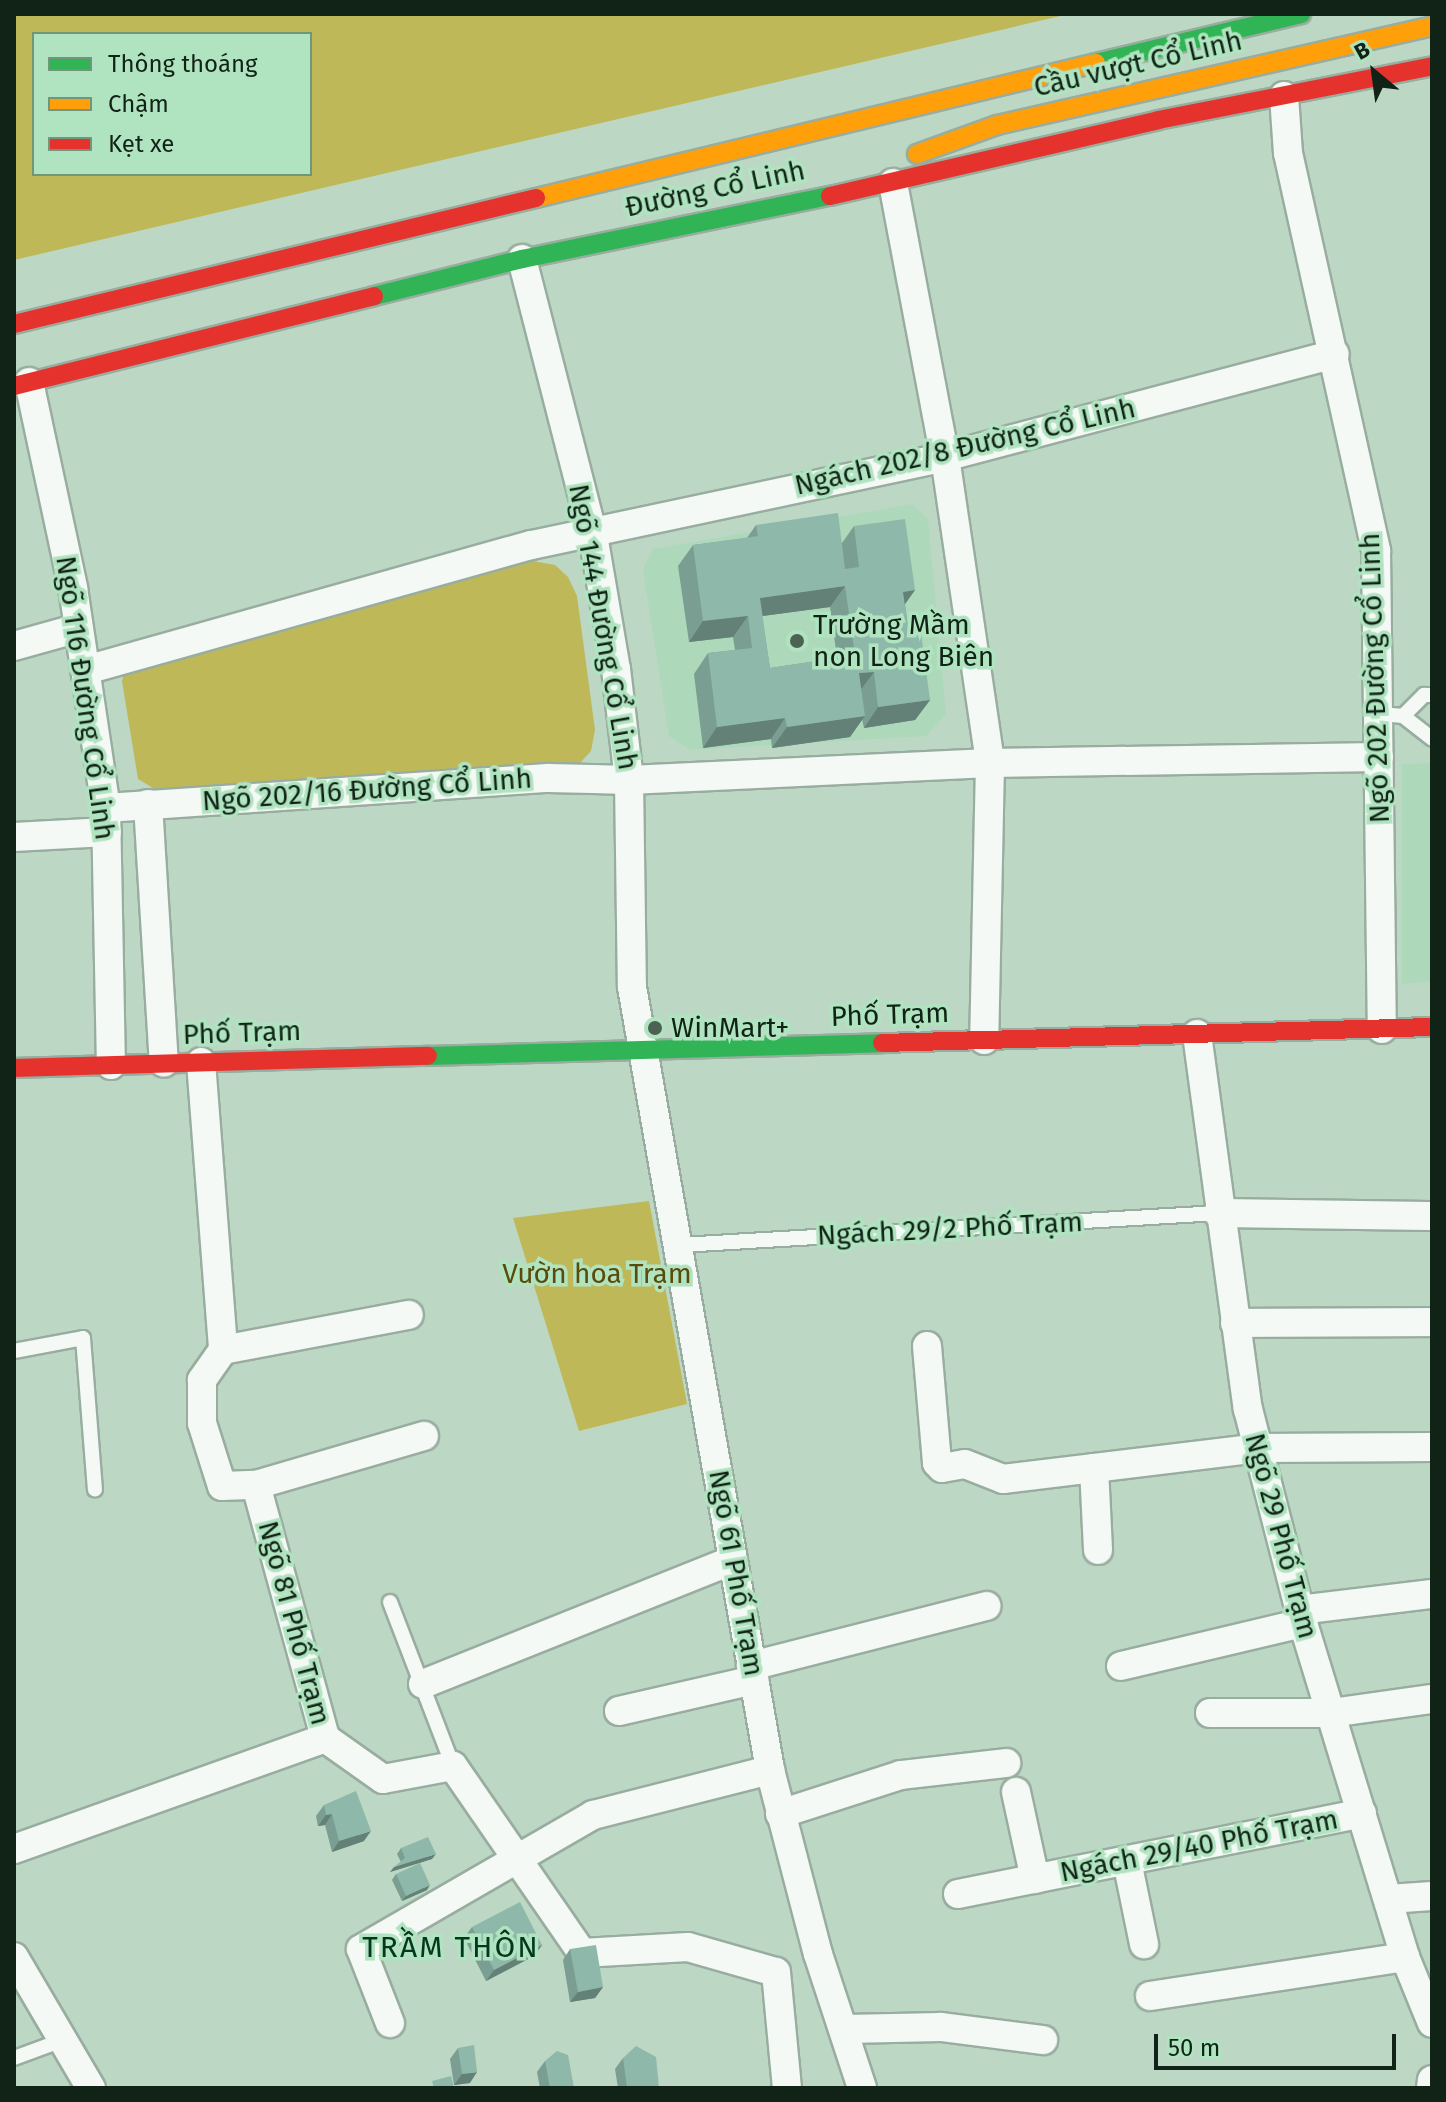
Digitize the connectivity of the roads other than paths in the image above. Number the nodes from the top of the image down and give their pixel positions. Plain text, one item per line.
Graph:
1 (1301, 14) edge
2 (1432, 26) edge
3 (1432, 66) edge
4 (1284, 96) junction
5 (997, 125) junction
6 (920, 132) dead end
7 (890, 134) dead end
8 (767, 145) junction
9 (893, 183) junction
10 (781, 203) junction
11 (522, 259) junction
12 (14, 324) edge
13 (1335, 354) junction
14 (22, 384) edge
15 (945, 457) junction
16 (593, 535) junction
17 (79, 628) junction
18 (14, 646) edge
19 (86, 670) junction
20 (1432, 695) edge
21 (1392, 715) junction
22 (1432, 739) edge
23 (1379, 757) junction
24 (990, 763) junction
25 (629, 780) junction
26 (148, 804) junction
27 (106, 820) junction
28 (14, 837) edge
29 (1432, 1027) edge
30 (1382, 1029) junction
31 (1197, 1034) junction
32 (984, 1040) junction
33 (641, 1050) junction
34 (201, 1062) junction
35 (164, 1063) junction
36 (111, 1065) junction
37 (14, 1068) edge
38 (1218, 1213) junction
39 (1432, 1216) edge
40 (681, 1245) junction
41 (409, 1315) dead end
42 (1432, 1322) edge
43 (1235, 1323) junction
44 (927, 1346) dead end
45 (223, 1350) junction
46 (14, 1351) edge
47 (424, 1436) dead end
48 (1432, 1447) edge
49 (1258, 1448) junction
50 (1094, 1468) junction
51 (256, 1485) junction
52 (95, 1490) dead end
53 (1098, 1550) dead end
54 (733, 1560) junction
55 (1432, 1594) edge
56 (390, 1602) dead end
57 (986, 1606) dead end
58 (1301, 1617) junction
59 (1121, 1666) dead end
60 (753, 1673) junction
61 (423, 1684) junction
62 (1432, 1699) edge
63 (619, 1711) dead end
64 (1210, 1713) dead end
65 (1331, 1713) junction
66 (325, 1738) junction
67 (1006, 1763) dead end
68 (453, 1766) junction
69 (770, 1770) junction
70 (1016, 1792) dead end
71 (1362, 1813) junction
72 (780, 1814) junction
73 (14, 1849) edge
74 (516, 1860) junction
75 (1127, 1861) junction
76 (1035, 1879) junction
77 (958, 1894) dead end
78 (1432, 1896) edge
79 (1388, 1899) junction
80 (1144, 1944) dead end
81 (14, 1957) edge
82 (1405, 1957) junction
83 (1150, 1996) dead end
84 (390, 2023) dead end
85 (1432, 2023) edge
86 (845, 2029) junction
87 (63, 2040) junction
88 (1043, 2040) dead end
89 (14, 2058) edge
90 (1432, 2080) edge
91 (91, 2088) edge
92 (787, 2088) edge
93 (862, 2088) edge
94 (1431, 2088) edge

1 - 8 main road, Đường Cổ Linh
2 - 5 main road, Cầu vượt Cổ Linh
3 - 4 main road, Đường Cổ Linh
4 - 9 main road, Đường Cổ Linh
4 - 13 street, Ngõ 202 Đường Cổ Linh
5 - 6 main road, Cầu vượt Cổ Linh
5 - 10 main road, Cầu vượt Cổ Linh
7 - 8 main road
8 - 12 main road, Đường Cổ Linh
9 - 10 main road, Đường Cổ Linh
9 - 15 street
10 - 11 main road, Đường Cổ Linh
11 - 14 main road, Đường Cổ Linh
11 - 16 street, Ngõ 144 Đường Cổ Linh
13 - 15 street, Ngách 202/8 Đường Cổ Linh
13 - 21 street, Ngõ 202 Đường Cổ Linh
14 - 17 street, Ngõ 116 Đường Cổ Linh
15 - 16 street, Ngách 202/8 Đường Cổ Linh
15 - 24 street
16 - 19 street, Ngách 202/8 Đường Cổ Linh
16 - 25 street, Ngõ 144 Đường Cổ Linh
17 - 18 street
17 - 19 street, Ngõ 116 Đường Cổ Linh
19 - 27 street, Ngõ 116 Đường Cổ Linh
20 - 21 lane
21 - 22 lane
21 - 23 street, Ngõ 202 Đường Cổ Linh
23 - 24 street, Ngõ 202/16 Đường Cổ Linh
23 - 30 street, Ngõ 202 Đường Cổ Linh
24 - 25 street, Ngõ 202/16 Đường Cổ Linh
24 - 32 street
25 - 26 street, Ngõ 202/16 Đường Cổ Linh
25 - 33 street, Ngõ 144 Đường Cổ Linh
26 - 27 street, Ngõ 202/16 Đường Cổ Linh
26 - 35 street
27 - 28 street, Ngõ 202/16 Đường Cổ Linh
27 - 36 street, Ngõ 116 Đường Cổ Linh
29 - 30 main road, Phố Trạm
30 - 31 main road, Phố Trạm
31 - 32 main road, Phố Trạm
31 - 38 street, Ngõ 29 Phố Trạm
32 - 33 main road, Phố Trạm
33 - 34 main road, Phố Trạm
33 - 40 street, Ngõ 61 Phố Trạm
34 - 35 main road, Phố Trạm
34 - 45 street
35 - 36 main road, Phố Trạm
36 - 37 main road, Phố Trạm
38 - 39 street
38 - 40 lane, Ngách 29/2 Phố Trạm
38 - 43 street, Ngõ 29 Phố Trạm
40 - 54 street, Ngõ 61 Phố Trạm
41 - 45 street
42 - 43 street
43 - 49 street, Ngõ 29 Phố Trạm
44 - 50 street
45 - 51 street, Ngõ 81 Phố Trạm
46 - 52 lane
47 - 51 street
48 - 49 street
49 - 50 street
49 - 58 street, Ngõ 29 Phố Trạm
50 - 53 street
51 - 66 street, Ngõ 81 Phố Trạm
54 - 60 street, Ngõ 61 Phố Trạm
54 - 61 street
55 - 58 street
56 - 61 lane
57 - 60 street
58 - 59 street
58 - 65 street, Ngõ 29 Phố Trạm
60 - 63 street
60 - 69 street, Ngõ 61 Phố Trạm
61 - 68 lane
62 - 65 street
64 - 65 street
65 - 71 street, Ngõ 29 Phố Trạm
66 - 68 street, Ngõ 81 Phố Trạm
66 - 73 street
67 - 72 street
68 - 74 street
69 - 72 street, Ngõ 61 Phố Trạm
69 - 74 street
70 - 76 street
71 - 75 street, Ngách 29/40 Phố Trạm
71 - 79 street, Ngõ 29 Phố Trạm
72 - 86 street, Ngõ 61 Phố Trạm
74 - 84 street
74 - 92 street
75 - 76 street, Ngách 29/40 Phố Trạm
75 - 80 street
76 - 77 street, Ngách 29/40 Phố Trạm
78 - 79 street
79 - 82 street, Ngõ 29 Phố Trạm
81 - 87 street
82 - 83 street
82 - 85 street, Ngõ 29 Phố Trạm
86 - 88 street
86 - 93 street, Ngõ 61 Phố Trạm
87 - 89 lane
87 - 91 street
90 - 94 street

